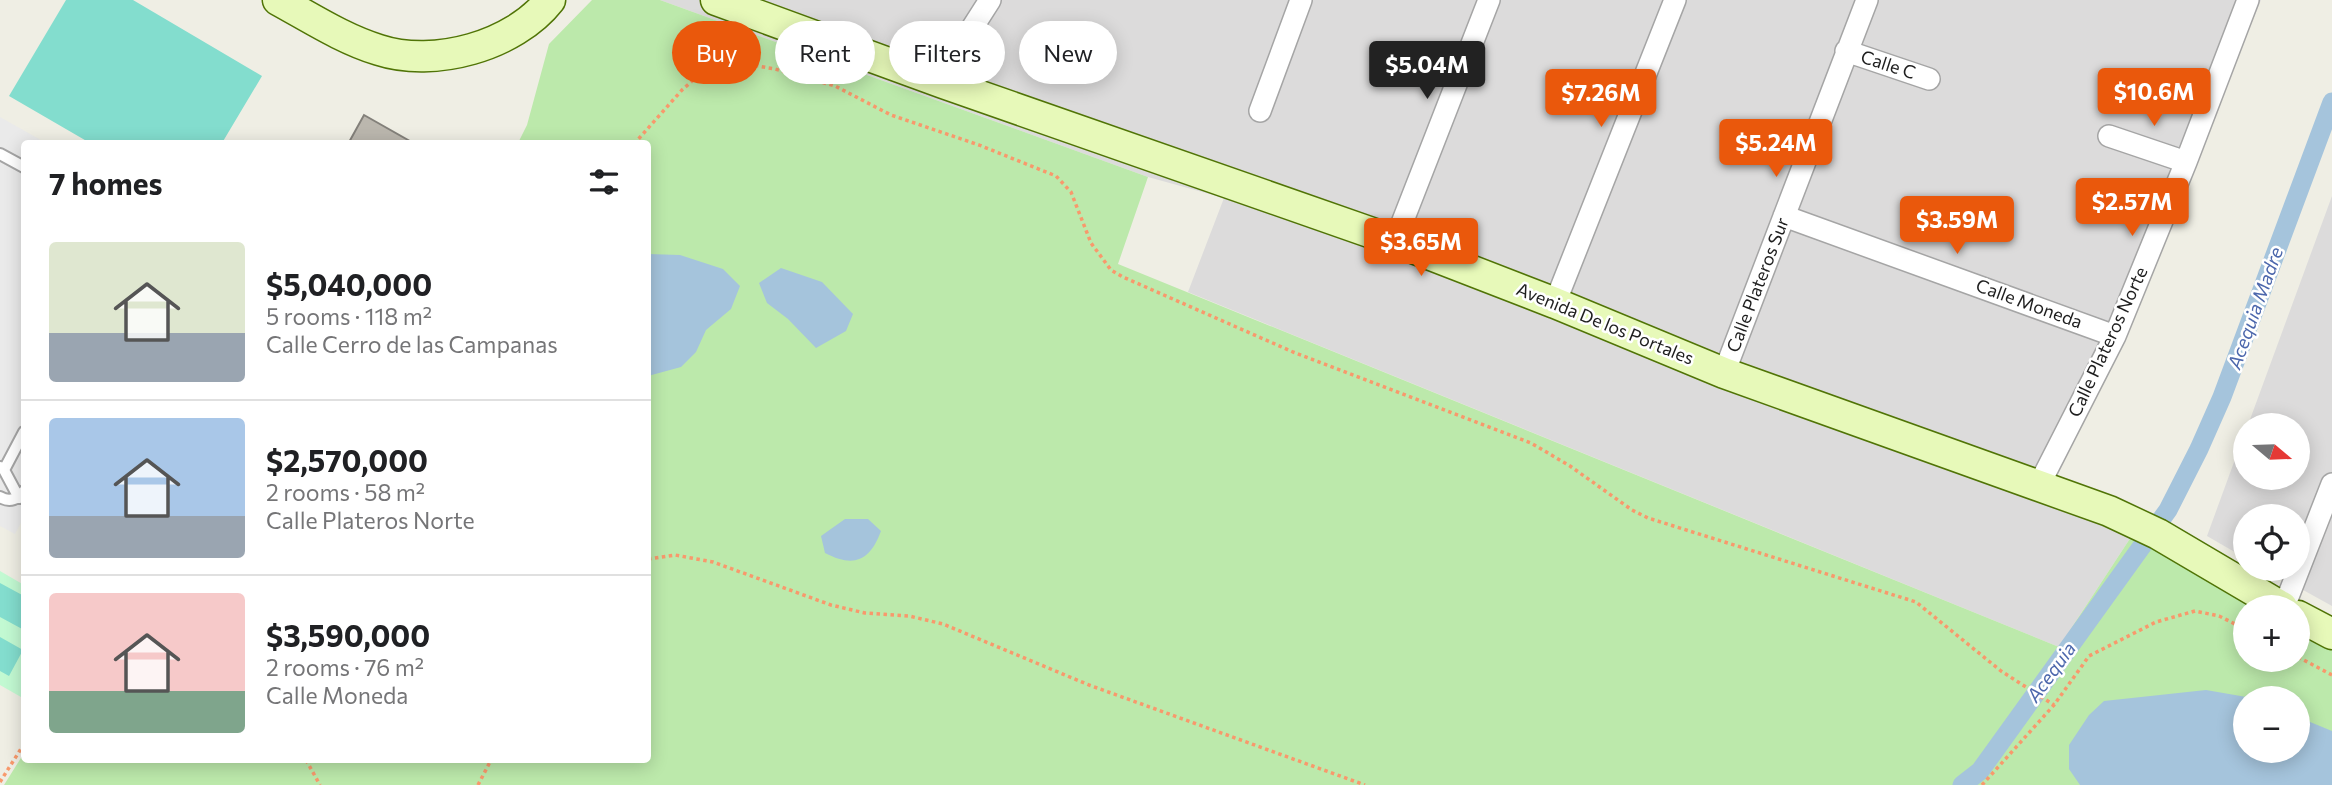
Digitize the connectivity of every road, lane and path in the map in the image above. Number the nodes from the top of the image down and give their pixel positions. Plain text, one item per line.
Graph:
1 (278, 0) edge
2 (550, 0) edge
3 (716, 0) edge
4 (990, 0) edge
5 (1300, 0) edge
6 (1489, 0) edge
7 (1675, 0) edge
8 (1867, 0) edge
9 (2248, 0) edge
10 (766, 8) edge
11 (977, 21) edge
12 (1846, 51) junction
13 (889, 60) edge
14 (1930, 79) dead end
15 (946, 84) edge
16 (1260, 111) dead end
17 (2109, 136) dead end
18 (638, 140) edge
19 (0, 154) edge
20 (2186, 162) junction
21 (21, 165) edge
22 (1784, 216) junction
23 (1395, 241) junction
24 (1555, 303) junction
25 (2115, 335) junction
26 (1724, 373) junction
27 (21, 437) edge
28 (2, 468) edge
29 (2332, 484) edge
30 (2039, 485) junction
31 (21, 494) edge
32 (21, 496) edge
33 (0, 497) edge
34 (651, 559) edge
35 (2263, 595) edge
36 (2288, 595) edge
37 (2310, 622) edge
38 (2233, 623) edge
39 (2332, 634) edge
40 (2310, 663) edge
41 (2332, 675) edge
42 (2054, 705) junction
43 (21, 749) edge
44 (308, 763) edge
45 (489, 763) edge
46 (0, 782) edge
47 (320, 785) edge
48 (478, 785) edge
49 (1365, 785) edge
50 (1982, 785) edge

1 - 2 street
3 - 10 street, Avenida De los Portales
4 - 11 street
5 - 16 street
6 - 23 street
7 - 24 street
8 - 12 street, Calle Plateros Sur
9 - 20 street, Calle Plateros Norte
10 - 13 street, Avenida De los Portales
12 - 14 street, Calle C
12 - 22 street, Calle Plateros Sur
15 - 23 street, Avenida De los Portales
17 - 20 street
18 - 42 path
19 - 21 lane
20 - 25 street, Calle Plateros Norte
22 - 25 street, Calle Moneda
22 - 26 street, Calle Plateros Sur
23 - 24 street, Avenida De los Portales
24 - 26 street, Avenida De los Portales
25 - 30 street, Calle Plateros Norte
26 - 30 street, Avenida De los Portales
27 - 28 lane
28 - 31 lane
29 - 36 street
30 - 35 street, Avenida De los Portales
32 - 33 lane
34 - 49 path
37 - 39 street
38 - 42 path
40 - 41 path
42 - 50 path
43 - 46 path
44 - 47 path
45 - 48 path

